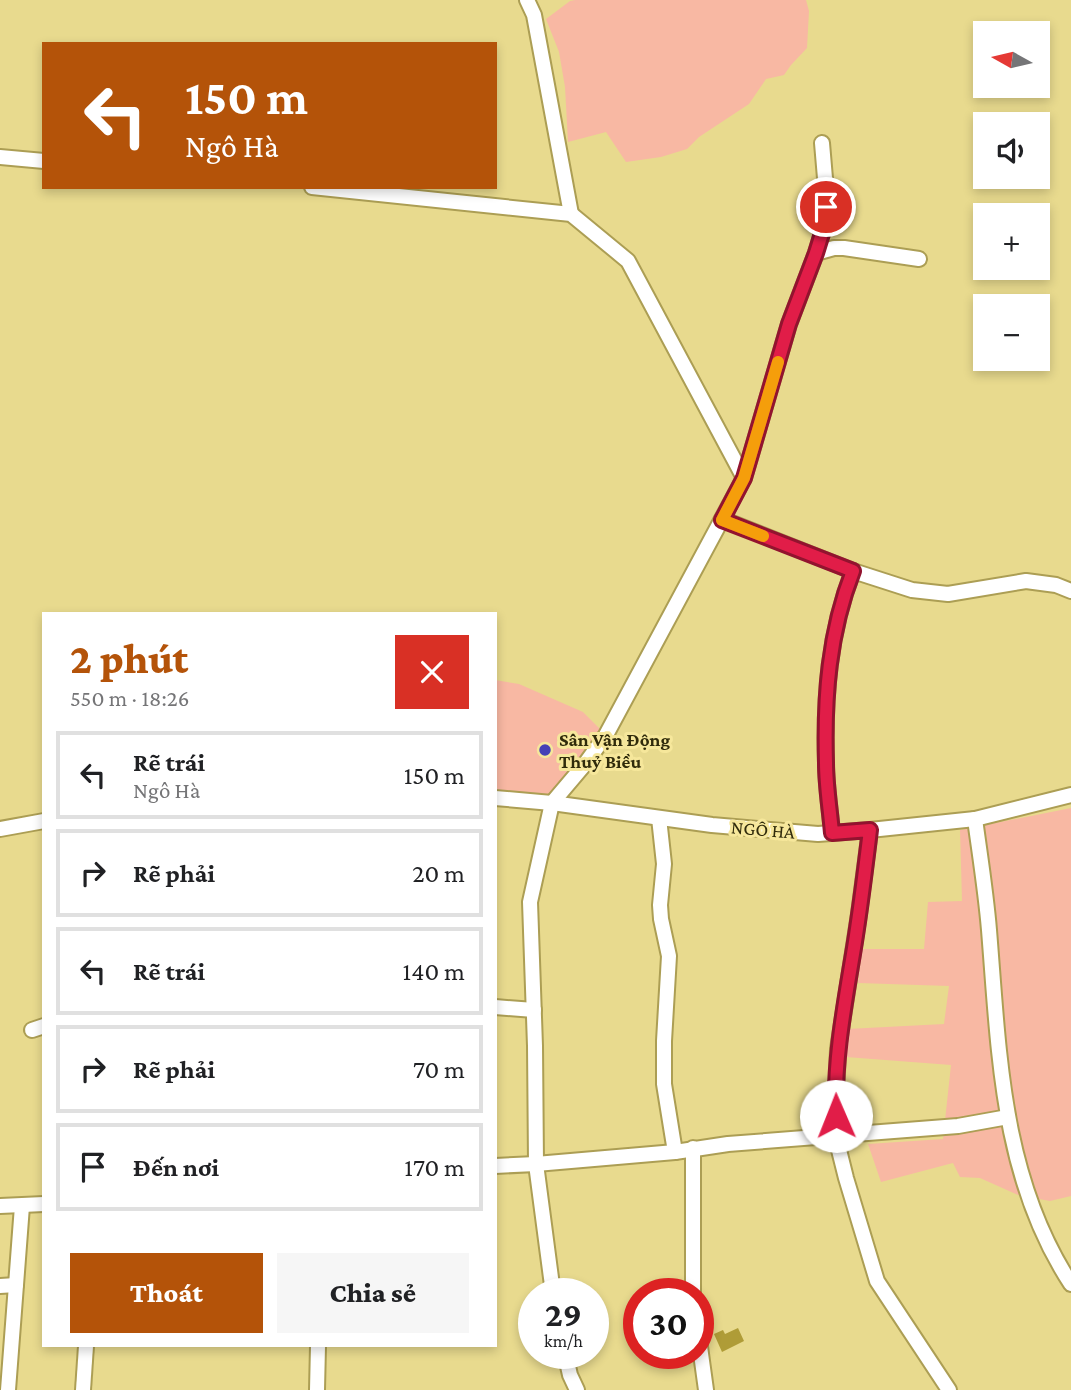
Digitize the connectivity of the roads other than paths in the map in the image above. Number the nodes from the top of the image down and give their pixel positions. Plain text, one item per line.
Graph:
1 (527, 0) edge
2 (822, 143) dead end
3 (0, 157) edge
4 (42, 161) edge
5 (331, 189) edge
6 (571, 214) junction
7 (816, 253) junction
8 (919, 259) dead end
9 (744, 478) junction
10 (722, 520) junction
11 (853, 571) junction
12 (1071, 591) edge
13 (1071, 795) edge
14 (497, 798) edge
15 (552, 803) junction
16 (659, 818) junction
17 (975, 819) junction
18 (42, 821) edge
19 (0, 830) edge
20 (870, 830) junction
21 (832, 833) junction
22 (497, 1007) edge
23 (534, 1010) junction
24 (1008, 1117) junction
25 (838, 1135) junction
26 (693, 1149) junction
27 (675, 1152) junction
28 (536, 1164) junction
29 (497, 1166) edge
30 (42, 1205) edge
31 (0, 1206) edge
32 (22, 1206) junction
33 (551, 1278) edge
34 (693, 1278) edge
35 (1071, 1284) edge
36 (16, 1285) junction
37 (0, 1286) edge
38 (86, 1347) edge
39 (318, 1347) edge
40 (568, 1369) edge
41 (703, 1369) edge
42 (8, 1390) edge
43 (83, 1390) edge
44 (317, 1390) edge
45 (577, 1390) edge
46 (706, 1390) edge
47 (949, 1390) edge

1 - 6 street
2 - 7 street
3 - 4 street
5 - 6 street
6 - 9 street
7 - 8 street
7 - 9 street
9 - 10 street
10 - 11 street
10 - 15 street
11 - 12 street
11 - 21 street
13 - 17 street, NGÔ HÀ
14 - 15 street, NGÔ HÀ
15 - 16 street, NGÔ HÀ
15 - 23 street
16 - 21 street, NGÔ HÀ
16 - 27 street
17 - 20 street, NGÔ HÀ
17 - 24 street
18 - 19 street
20 - 21 street, NGÔ HÀ
20 - 25 street
22 - 23 street
23 - 28 street
24 - 25 street
24 - 35 street
25 - 26 street
25 - 47 street
26 - 27 street
26 - 34 street
27 - 28 street
28 - 29 street
28 - 33 street
30 - 32 street
31 - 32 street
32 - 36 street
36 - 37 street
36 - 42 street
38 - 43 street
39 - 44 street
40 - 45 street
41 - 46 street

